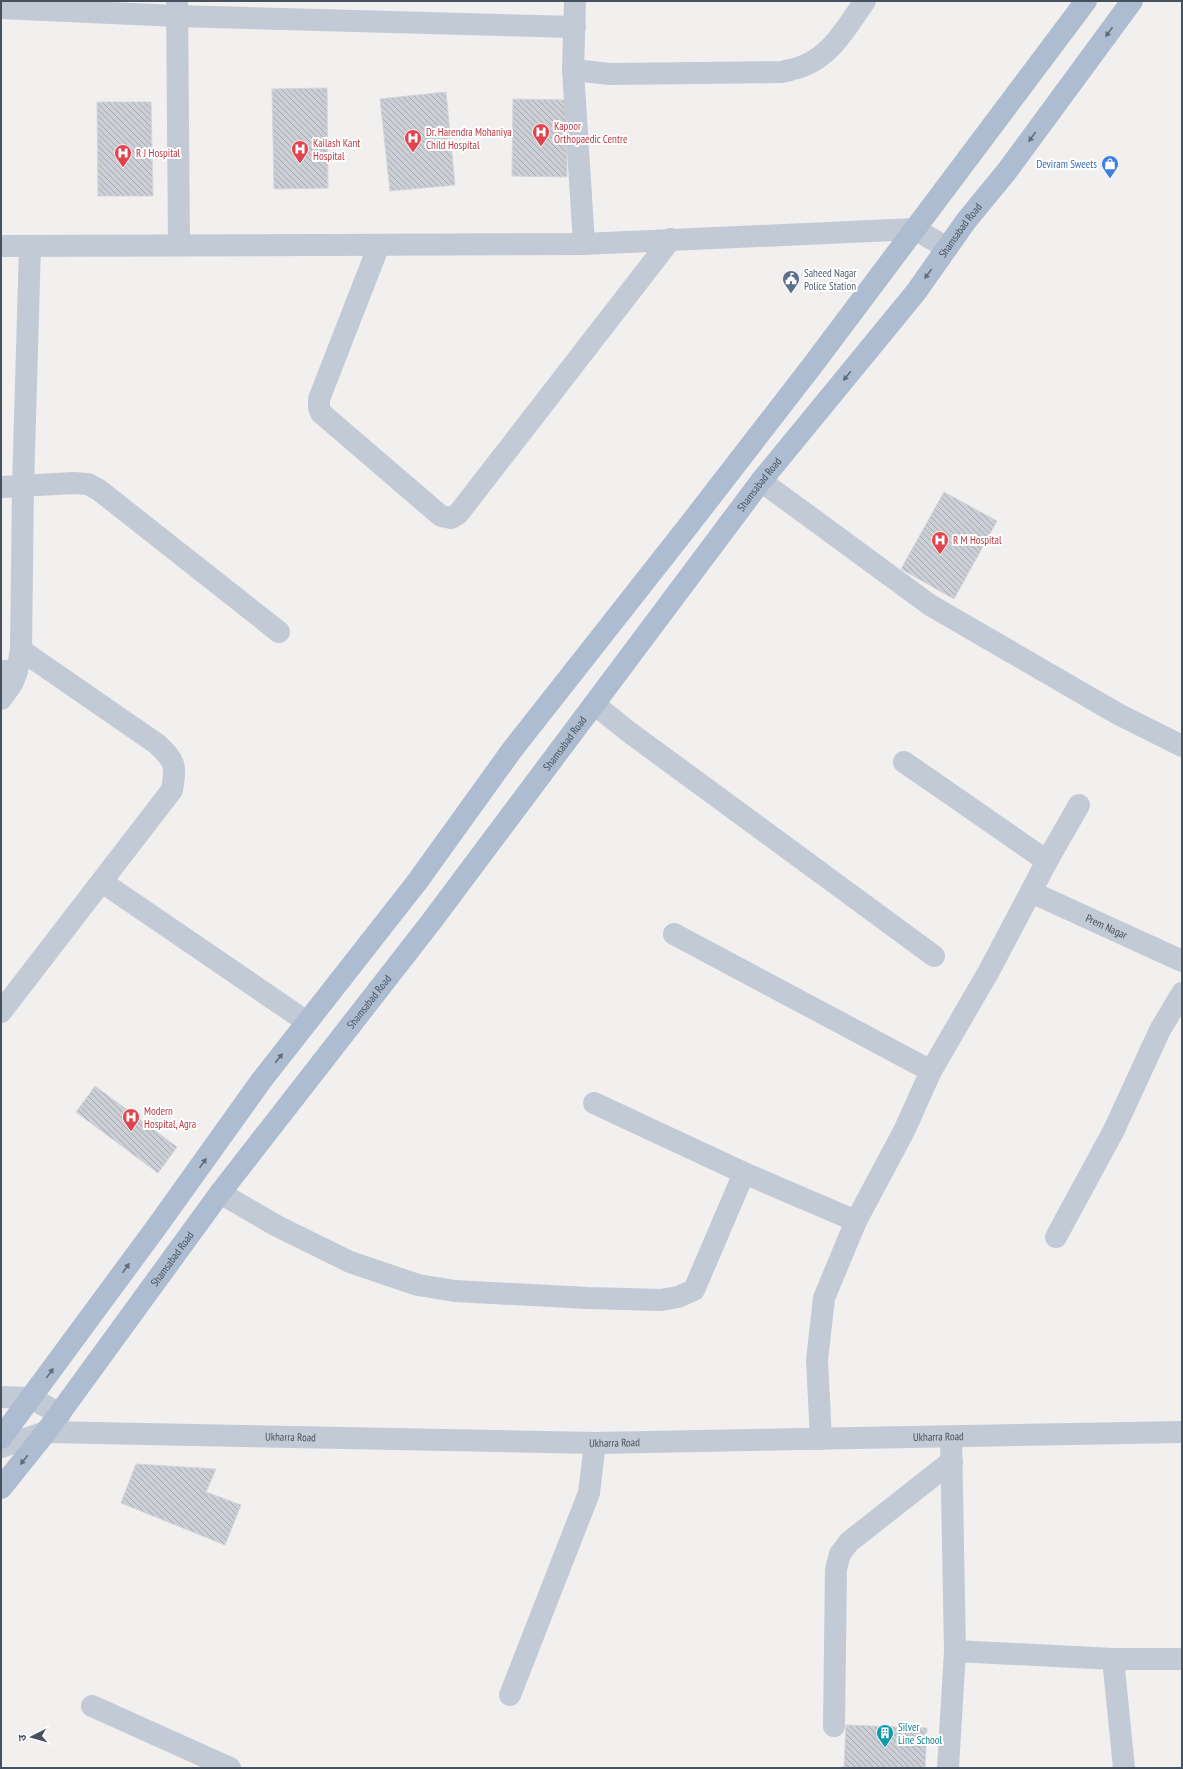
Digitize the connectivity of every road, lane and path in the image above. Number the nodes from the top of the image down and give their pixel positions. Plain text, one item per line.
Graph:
1 (1, 1) edge
2 (576, 1) edge
3 (865, 1) edge
4 (1086, 1) edge
5 (1132, 1) edge
6 (1, 8) edge
7 (177, 8) edge
8 (575, 27) junction
9 (573, 70) junction
10 (915, 229) junction
11 (671, 239) junction
12 (584, 244) junction
13 (179, 245) junction
14 (379, 245) junction
15 (1, 246) edge
16 (30, 246) junction
17 (947, 248) junction
18 (761, 481) junction
19 (1, 487) edge
20 (24, 487) junction
21 (279, 632) dead end
22 (21, 650) junction
23 (9, 671) edge
24 (1, 699) edge
25 (594, 704) junction
26 (1182, 746) edge
27 (904, 762) dead end
28 (1079, 805) dead end
29 (1048, 861) junction
30 (102, 882) junction
31 (1031, 892) junction
32 (674, 934) dead end
33 (934, 956) dead end
34 (1182, 961) edge
35 (1182, 993) edge
36 (1, 1012) edge
37 (307, 1022) junction
38 (931, 1071) junction
39 (594, 1103) dead end
40 (744, 1173) junction
41 (220, 1193) junction
42 (856, 1221) junction
43 (1056, 1237) dead end
44 (1, 1397) edge
45 (31, 1398) junction
46 (60, 1414) junction
47 (46, 1432) junction
48 (1182, 1432) edge
49 (1, 1438) edge
50 (951, 1438) junction
51 (821, 1439) junction
52 (595, 1443) junction
53 (1, 1447) edge
54 (952, 1461) junction
55 (1, 1488) edge
56 (955, 1651) junction
57 (1113, 1659) junction
58 (1182, 1659) edge
59 (510, 1695) dead end
60 (92, 1706) dead end
61 (834, 1726) dead end
62 (223, 1766) edge
63 (948, 1768) edge
64 (1124, 1768) edge

1 - 6 street
2 - 8 street
3 - 9 street
4 - 10 main road
5 -> 17 main road, Shamsabad Road
6 - 7 street
7 - 8 street
7 - 13 street
8 - 9 street
9 - 12 street
10 - 11 street
10 - 17 street
10 - 37 main road
11 - 12 street
11 - 14 street
12 - 14 street
13 - 14 street
13 - 16 street
15 - 16 street
16 - 20 street
17 -> 18 main road, Shamsabad Road
18 - 25 main road, Shamsabad Road
18 - 26 street
19 - 20 street
20 - 21 street
20 - 22 street
22 - 23 street
22 - 30 street
23 - 24 street
25 - 33 street
25 - 41 main road, Shamsabad Road
27 - 29 street
28 - 29 street
29 - 31 street
30 - 36 street
30 - 37 street
31 - 34 street, Prem Nagar
31 - 38 street
32 - 38 street
35 - 43 street
45 -> 37 main road
38 - 42 street
39 - 40 street
40 - 41 street
40 - 42 street
41 - 46 main road, Shamsabad Road
42 - 51 street
44 - 45 street
45 - 46 street
45 - 49 main road
46 - 47 main road, Shamsabad Road
47 - 52 street, Ukharra Road
47 - 53 street, Ukharra Road
47 -> 55 main road, Shamsabad Road
48 - 50 street, Ukharra Road
50 - 51 street, Ukharra Road
50 - 54 street
51 - 52 street, Ukharra Road
52 - 59 street
54 - 56 street
54 - 61 street
56 - 57 street
56 - 63 street
57 - 58 street
57 - 64 street
60 - 62 street

